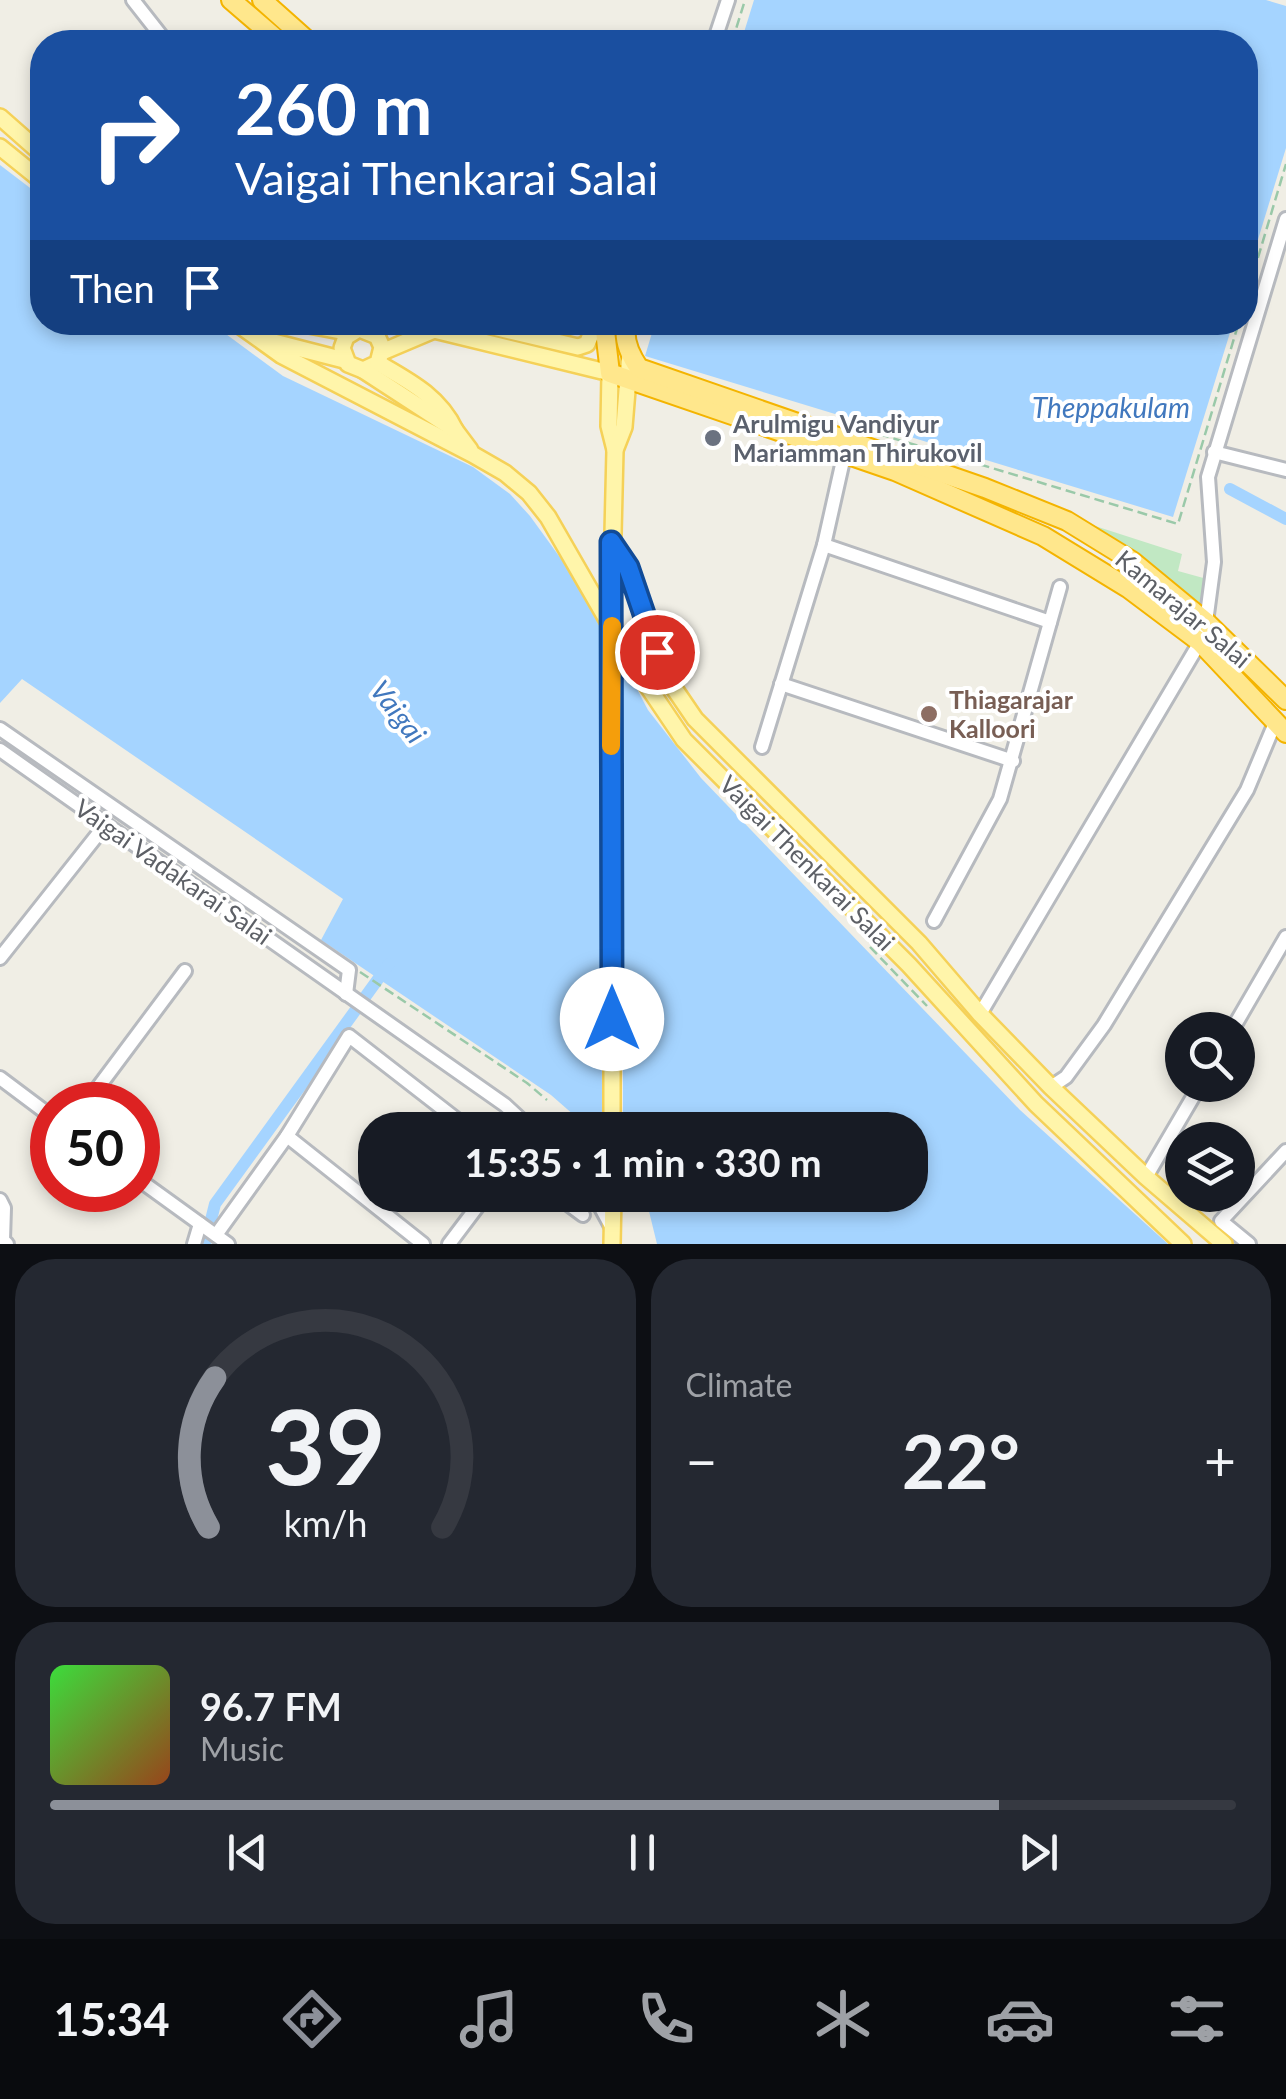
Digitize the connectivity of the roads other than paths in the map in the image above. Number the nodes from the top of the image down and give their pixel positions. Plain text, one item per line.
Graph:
1 (133, 0) edge
2 (231, 0) edge
3 (262, 0) edge
4 (728, 0) edge
5 (157, 30) edge
6 (266, 30) edge
7 (296, 30) edge
8 (718, 30) edge
9 (0, 117) edge
10 (30, 143) edge
11 (0, 147) edge
12 (30, 171) edge
13 (1286, 219) edge
14 (1258, 310) edge
15 (255, 335) edge
16 (352, 335) edge
17 (375, 335) edge
18 (425, 335) edge
19 (458, 335) edge
20 (529, 335) edge
21 (591, 335) edge
22 (608, 335) edge
23 (626, 335) edge
24 (1250, 335) edge
25 (260, 338) junction
26 (630, 354) junction
27 (344, 360) junction
28 (374, 362) junction
29 (619, 375) junction
30 (846, 446) junction
31 (1214, 452) junction
32 (472, 454) junction
33 (1286, 470) edge
34 (611, 542) junction
35 (824, 545) junction
36 (1060, 586) dead end
37 (1050, 622) junction
38 (1206, 622) junction
39 (1200, 642) junction
40 (780, 684) junction
41 (1286, 700) edge
42 (1281, 728) edge
43 (0, 729) edge
44 (762, 746) dead end
45 (2, 754) edge
46 (1013, 761) junction
47 (106, 824) junction
48 (934, 921) dead end
49 (1286, 937) edge
50 (0, 958) edge
51 (185, 971) dead end
52 (351, 998) junction
53 (1242, 1012) edge
54 (980, 1014) junction
55 (0, 1078) edge
56 (102, 1082) edge
57 (1050, 1087) junction
58 (30, 1100) edge
59 (1190, 1102) edge
60 (447, 1112) edge
61 (513, 1112) edge
62 (612, 1112) edge
63 (288, 1136) junction
64 (1286, 1151) edge
65 (1146, 1178) junction
66 (1125, 1190) junction
67 (160, 1195) edge
68 (1165, 1195) edge
69 (1165, 1199) edge
70 (0, 1200) edge
71 (473, 1212) edge
72 (579, 1212) edge
73 (602, 1212) edge
74 (613, 1212) edge
75 (1185, 1212) edge
76 (583, 1215) dead end
77 (200, 1225) junction
78 (220, 1238) edge
79 (613, 1238) edge
80 (3, 1242) edge
81 (194, 1244) edge
82 (423, 1244) edge
83 (449, 1244) edge
84 (1183, 1244) edge
85 (1224, 1244) edge
86 (1249, 1244) edge

1 - 5 street
2 - 6 highway
3 - 7 highway
4 - 8 street
9 - 10 main road
11 - 12 main road
13 - 14 street
15 - 25 main road, Vaigai Thenkarai Salai
16 - 27 main road
17 - 28 main road
18 - 28 main road
19 - 29 main road
20 - 21 main road
22 - 29 highway
23 - 26 highway
24 - 31 street
25 - 27 main road, Vaigai Thenkarai Salai
25 - 32 main road, Vaigai Thenkarai Salai
26 - 29 main road
26 - 30 highway, Kamarajar Salai
27 - 28 main road
28 - 32 main road, Vaigai Thenkarai Salai
29 - 30 highway, Kamarajar Salai
29 - 34 main road
30 - 35 street
30 - 38 highway, Kamarajar Salai
30 - 39 highway, Kamarajar Salai
31 - 33 street
31 - 38 street
32 - 66 main road, Vaigai Thenkarai Salai
34 - 54 main road, Vaigai Thenkarai Salai
34 - 62 main road, bridge
35 - 37 street
35 - 40 street
36 - 37 street
37 - 46 street
38 - 39 street
38 - 41 highway, Kamarajar Salai
39 - 42 highway, Kamarajar Salai
39 - 54 street
40 - 44 street
40 - 46 street
42 - 57 street
43 - 52 street
45 - 47 street, Vaigai Vadakarai Salai
46 - 48 street
47 - 50 street
47 - 52 street, Vaigai Vadakarai Salai
49 - 53 street
51 - 56 street
52 - 61 street, Vaigai Vadakarai Salai
54 - 57 main road, Vaigai Thenkarai Salai
55 - 58 street
57 - 65 main road, Vaigai Thenkarai Salai
59 - 65 street
60 - 63 street
63 - 78 street
63 - 82 street
64 - 86 street
65 - 68 main road, Vaigai Thenkarai Salai
66 - 69 main road
66 - 84 main road, Vaigai Thenkarai Salai
67 - 77 street
70 - 80 street
71 - 83 street
72 - 76 street
73 - 79 street
74 - 79 main road
75 - 85 main road, Vaigai Thenkarai Salai
77 - 78 street
77 - 81 street

